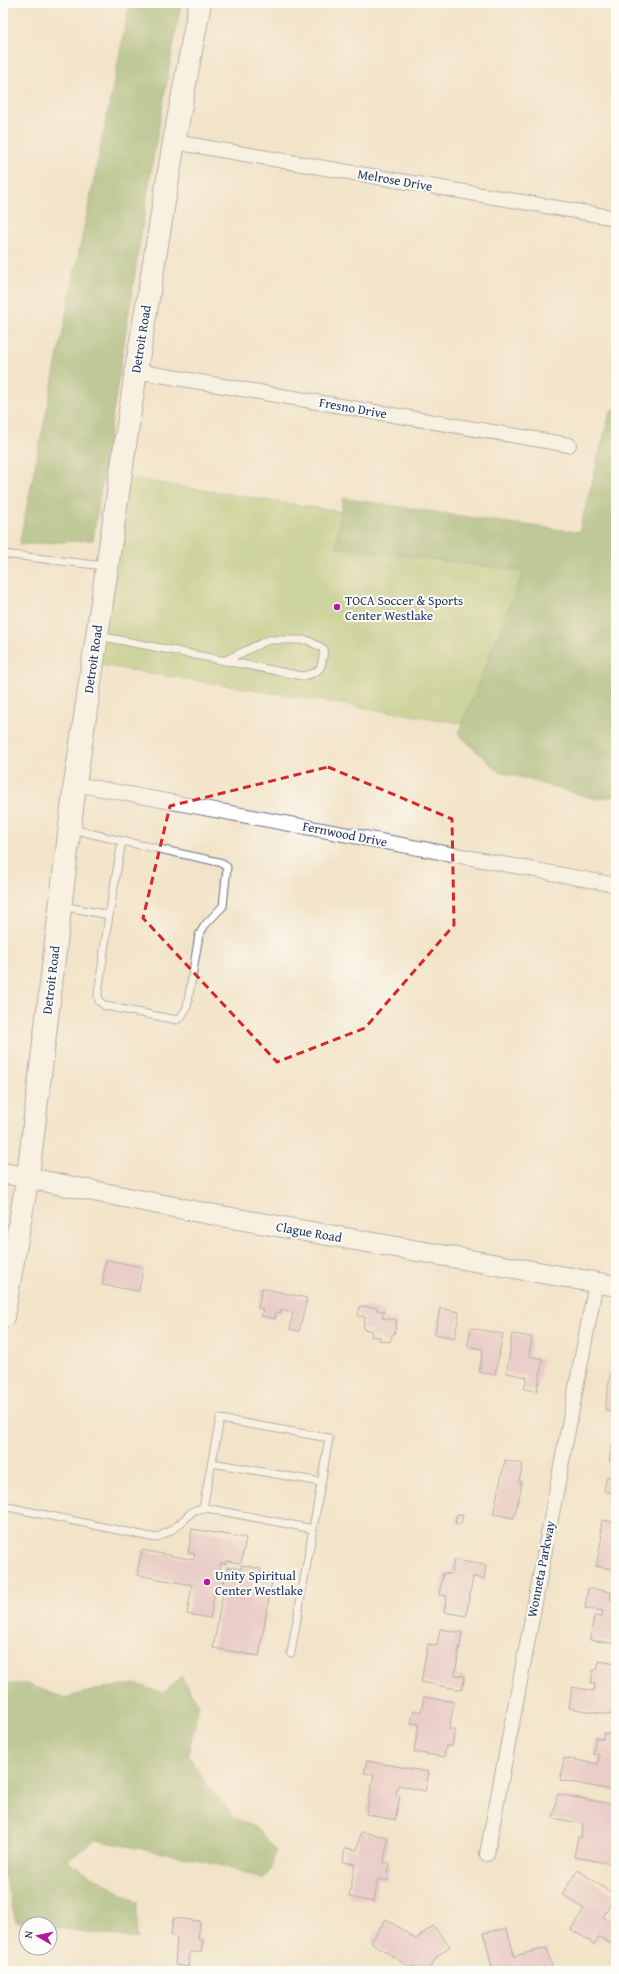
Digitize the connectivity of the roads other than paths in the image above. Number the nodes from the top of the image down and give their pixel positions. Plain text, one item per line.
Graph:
1 (200, 3) edge
2 (174, 142) junction
3 (616, 218) edge
4 (136, 371) junction
5 (569, 445) dead end
6 (3, 554) edge
7 (107, 566) junction
8 (97, 635) junction
9 (224, 661) junction
10 (75, 784) junction
11 (69, 829) junction
12 (122, 841) junction
13 (616, 885) edge
14 (60, 906) junction
15 (109, 915) junction
16 (3, 1173) edge
17 (28, 1176) junction
18 (596, 1283) junction
19 (616, 1286) edge
20 (3, 1318) edge
21 (212, 1463) junction
22 (321, 1482) junction
23 (3, 1506) edge
24 (203, 1508) junction
25 (313, 1528) junction
26 (291, 1653) dead end
27 (487, 1854) dead end

1 - 2 main road, Detroit Road
2 - 3 street, Melrose Drive
2 - 4 main road, Detroit Road
4 - 5 street, Fresno Drive
4 - 7 main road, Detroit Road
6 - 7 lane
7 - 8 main road, Detroit Road
8 - 9 lane
8 - 10 main road, Detroit Road
9 - 9 lane
10 - 11 main road, Detroit Road
10 - 13 street, Fernwood Drive
11 - 12 lane
11 - 14 main road, Detroit Road
12 - 15 lane
12 - 15 lane
14 - 15 lane
14 - 17 main road, Detroit Road
16 - 17 main road, Clague Road
17 - 18 main road, Clague Road
17 - 20 main road, Detroit Road
18 - 19 main road, Clague Road
18 - 27 street, Wonneta Parkway
21 - 22 lane
21 - 22 lane
21 - 24 lane
22 - 25 lane
23 - 24 lane
24 - 25 lane
25 - 26 lane

